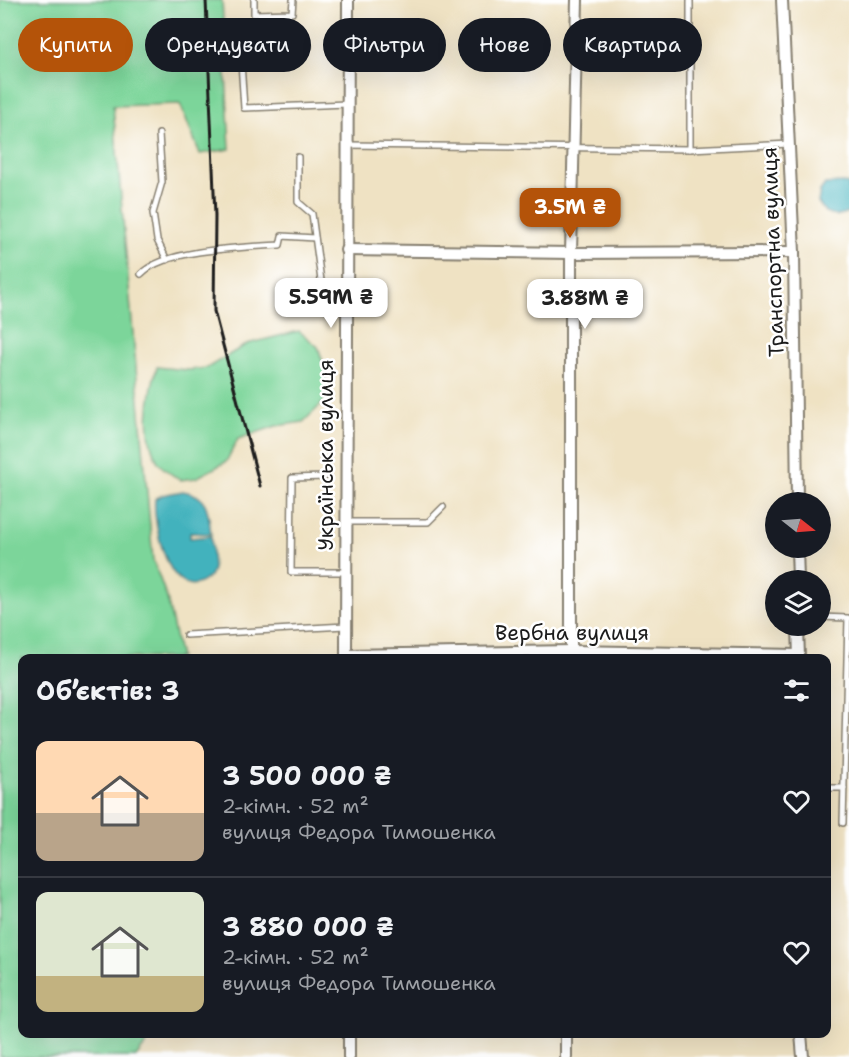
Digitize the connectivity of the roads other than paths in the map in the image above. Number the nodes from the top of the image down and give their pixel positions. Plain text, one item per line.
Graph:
1 (254, 0) edge
2 (293, 0) edge
3 (348, 0) edge
4 (577, 0) edge
5 (690, 0) edge
6 (782, 0) edge
7 (242, 72) edge
8 (347, 104) junction
9 (159, 134) dead end
10 (789, 144) junction
11 (346, 145) junction
12 (573, 147) junction
13 (690, 150) junction
14 (298, 158) dead end
15 (315, 238) junction
16 (346, 250) junction
17 (794, 252) junction
18 (571, 253) junction
19 (167, 260) junction
20 (141, 273) dead end
21 (345, 288) junction
22 (325, 477) dead end
23 (797, 492) edge
24 (443, 507) dead end
25 (345, 522) junction
26 (345, 572) junction
27 (831, 617) edge
28 (345, 626) junction
29 (186, 635) dead end
30 (798, 636) edge
31 (346, 654) edge
32 (571, 654) edge
33 (799, 654) edge
34 (831, 788) edge
35 (844, 788) junction
36 (843, 823) dead end
37 (349, 1038) edge
38 (566, 1038) edge
39 (801, 1038) edge
40 (349, 1057) edge
41 (566, 1057) edge
42 (803, 1057) edge

1 - 2 lane
3 - 8 street, Українська вулиця
4 - 12 street
5 - 13 lane
6 - 10 street, Транспортна вулиця
7 - 8 lane
8 - 11 street, Українська вулиця
9 - 19 lane
10 - 13 lane
10 - 17 street, Транспортна вулиця
11 - 12 lane
11 - 16 street, Українська вулиця
12 - 13 lane
12 - 18 street
14 - 15 lane
15 - 19 lane
15 - 21 lane
16 - 18 street
16 - 21 street, Українська вулиця
17 - 18 street
17 - 23 street, Транспортна вулиця
18 - 32 street
19 - 20 lane
21 - 25 street, Українська вулиця
22 - 26 lane
24 - 25 lane
25 - 26 street, Українська вулиця
26 - 28 street, Українська вулиця
27 - 35 lane
28 - 29 lane
28 - 31 street, Українська вулиця
30 - 33 street
34 - 35 lane
35 - 36 lane
37 - 40 street
38 - 41 street
39 - 42 street

